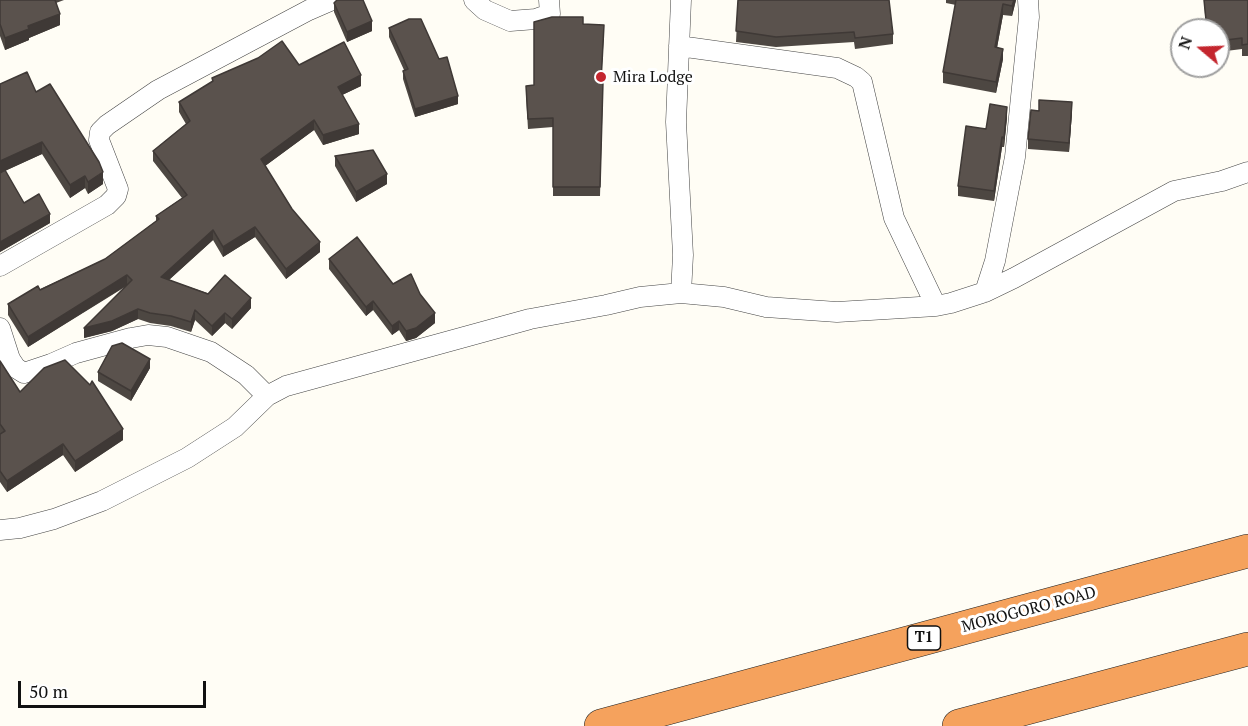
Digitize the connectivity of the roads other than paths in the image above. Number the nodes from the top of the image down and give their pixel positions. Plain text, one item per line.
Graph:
1 (332, 0) edge
2 (474, 0) edge
3 (549, 0) edge
4 (681, 0) edge
5 (1028, 0) edge
6 (679, 46) junction
7 (1248, 172) edge
8 (0, 266) edge
9 (985, 292) junction
10 (681, 293) junction
11 (936, 306) junction
12 (0, 328) edge
13 (267, 396) junction
14 (0, 530) edge
15 (1248, 551) edge
16 (1248, 649) edge
17 (601, 726) edge
18 (959, 726) edge

1 - 8 street
2 - 3 street
4 - 6 street
5 - 9 street
6 - 10 street
6 - 11 street
7 - 9 street
9 - 11 street
10 - 11 street
10 - 13 street
12 - 13 street
13 - 14 street
15 - 17 highway, MOROGORO ROAD / T1
16 - 18 highway

